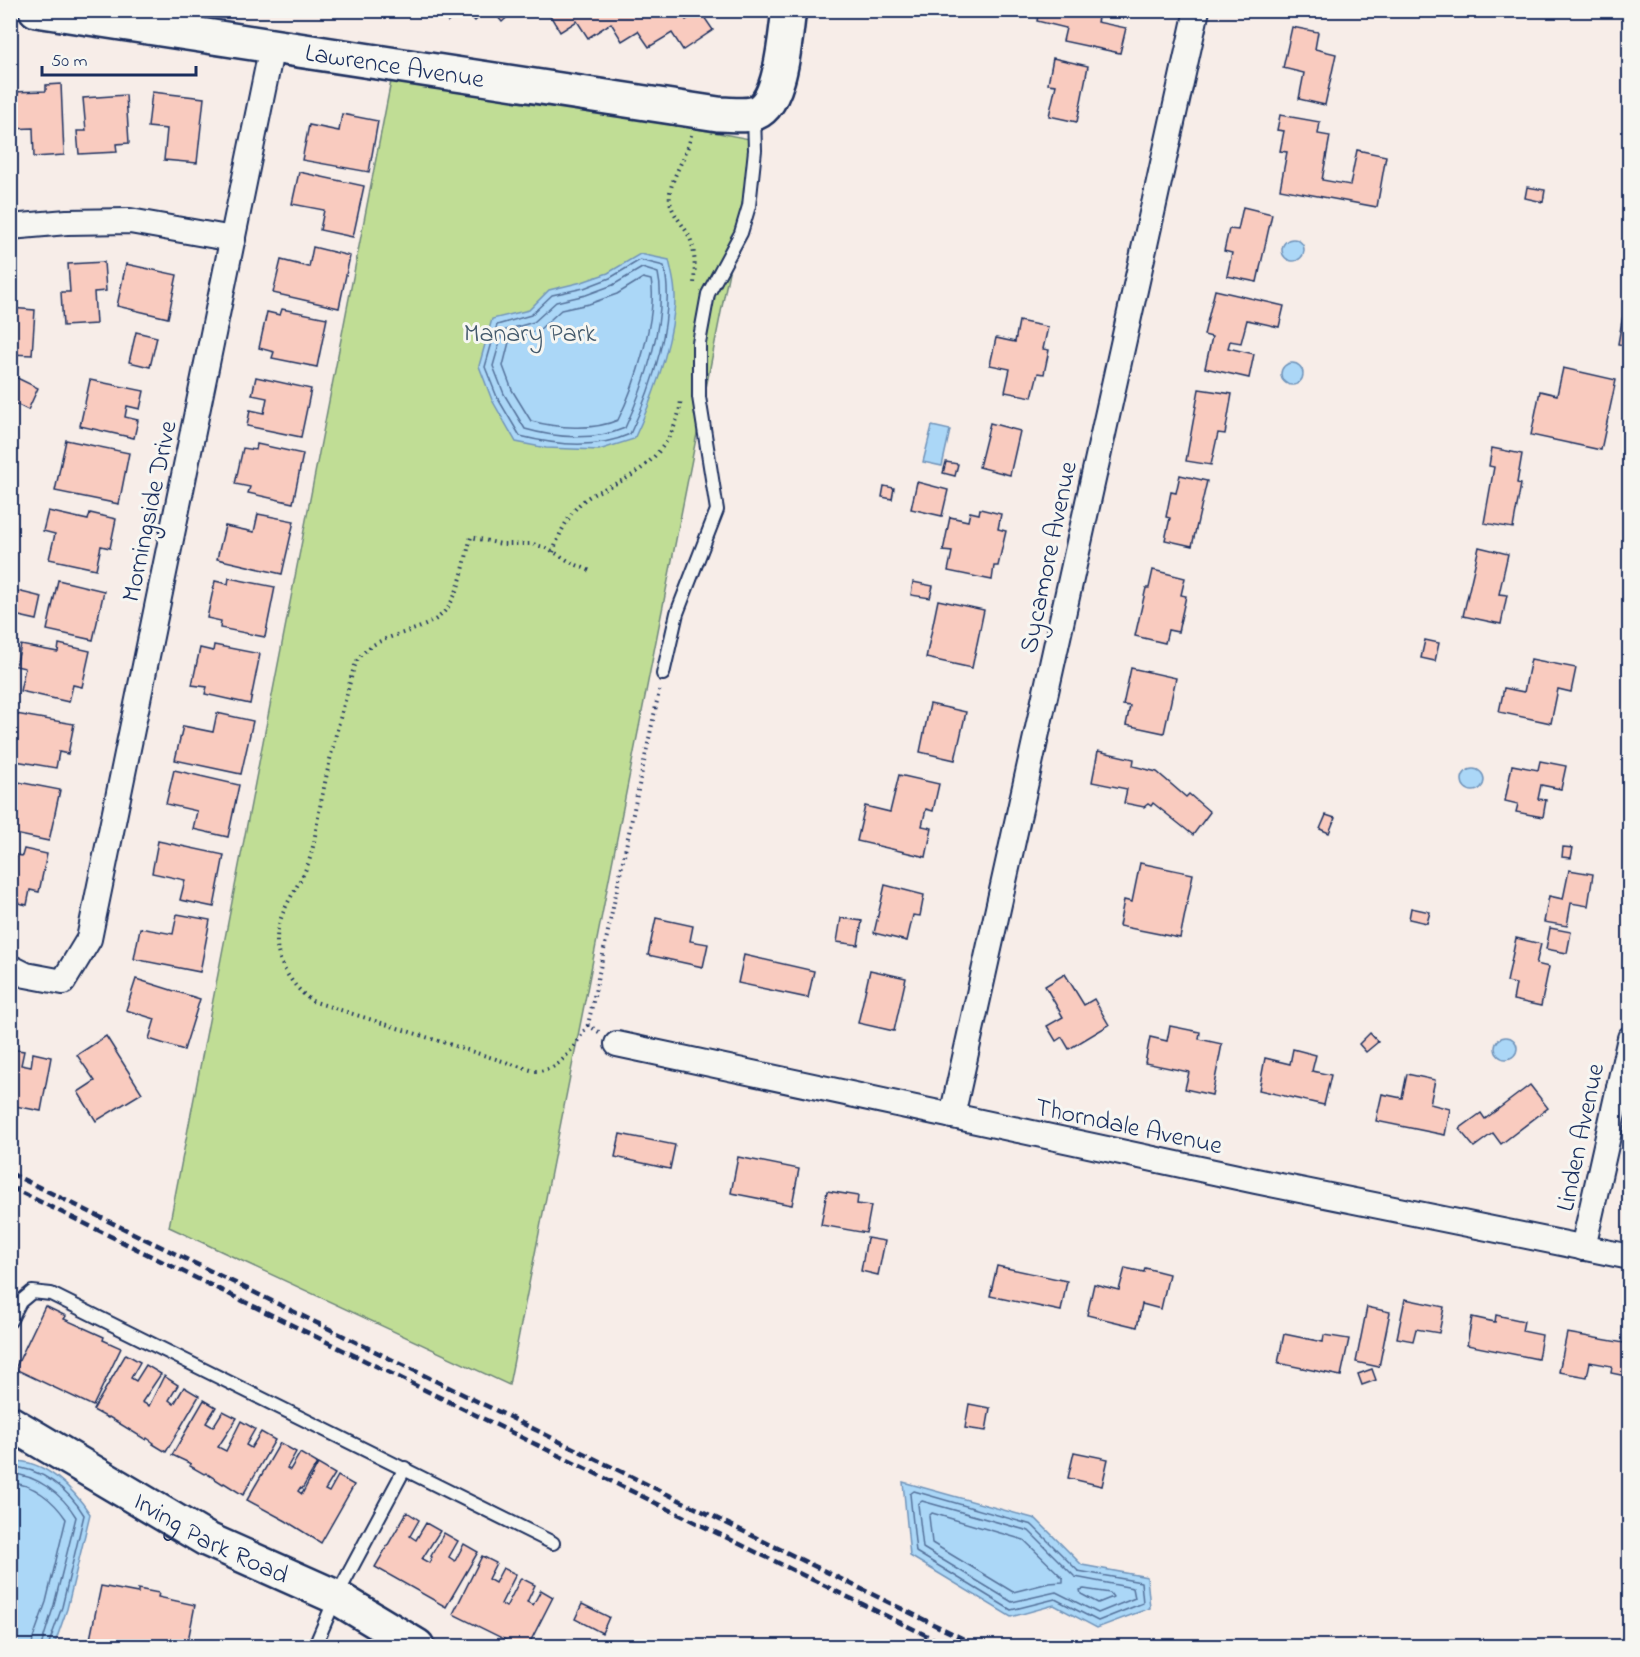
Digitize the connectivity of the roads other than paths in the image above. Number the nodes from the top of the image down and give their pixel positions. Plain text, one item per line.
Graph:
1 (36, 10) edge
2 (789, 10) edge
3 (1197, 10) edge
4 (272, 46) junction
5 (754, 114) junction
6 (10, 227) edge
7 (233, 240) junction
8 (663, 674) road end
9 (10, 967) edge
10 (1629, 1038) edge
11 (617, 1044) road end
12 (952, 1116) junction
13 (1583, 1248) junction
14 (1629, 1257) edge
15 (10, 1322) edge
16 (10, 1423) edge
17 (405, 1468) junction
18 (553, 1543) dead end
19 (336, 1596) junction
20 (315, 1647) edge
21 (417, 1647) edge

1 - 4 street, Lawrence Avenue
2 - 5 street
3 - 12 street, Sycamore Avenue
4 - 5 street, Lawrence Avenue
4 - 7 street, Morningside Drive
5 - 8 lane
6 - 7 street
7 - 9 street, Morningside Drive
10 - 13 street, Linden Avenue
11 - 12 street, Thorndale Avenue
12 - 13 street, Thorndale Avenue
13 - 14 street, Thorndale Avenue
15 - 17 lane
16 - 19 street, Irving Park Road
17 - 18 lane
17 - 19 lane
19 - 20 lane
19 - 21 street, Irving Park Road

